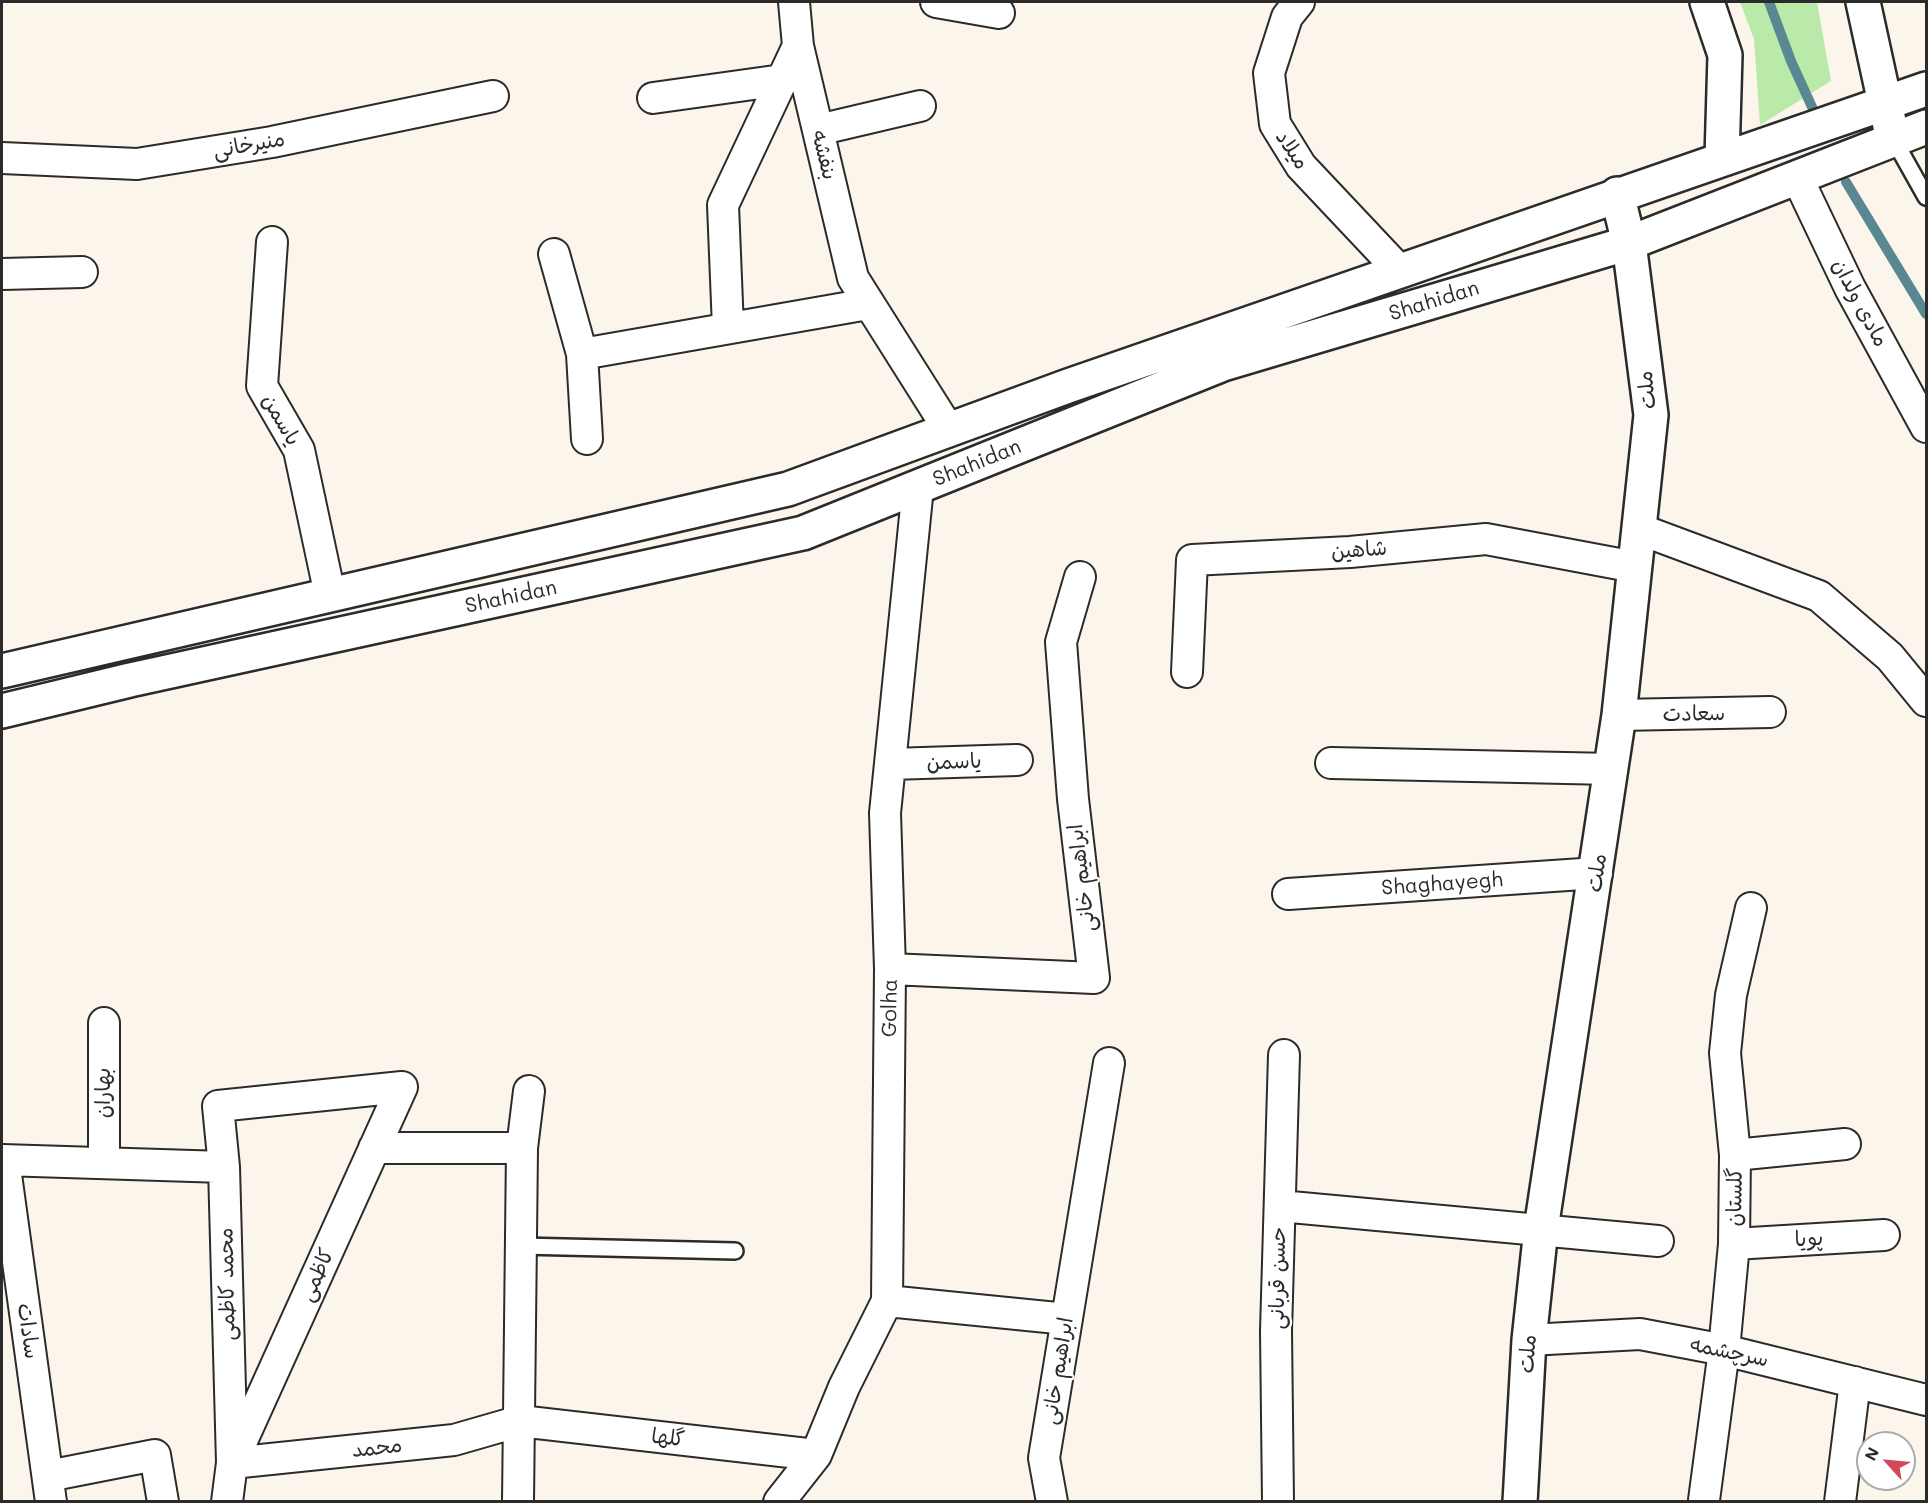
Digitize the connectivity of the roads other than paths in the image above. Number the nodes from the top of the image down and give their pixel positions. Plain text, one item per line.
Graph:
1 (794, 2) edge
2 (936, 2) edge
3 (1299, 2) edge
4 (1707, 2) edge
5 (1863, 2) edge
6 (999, 13) dead end
7 (798, 46) junction
8 (782, 80) junction
9 (1926, 89) edge
10 (493, 96) dead end
11 (653, 98) dead end
12 (1884, 105) junction
13 (920, 106) dead end
14 (1926, 127) edge
15 (818, 130) junction
16 (1894, 140) junction
17 (2, 158) edge
18 (1722, 159) junction
19 (1797, 177) junction
20 (1617, 195) junction
21 (1926, 197) edge
22 (272, 242) dead end
23 (1629, 243) junction
24 (554, 254) dead end
25 (1399, 270) junction
26 (82, 272) dead end
27 (2, 274) edge
28 (868, 304) junction
29 (728, 328) junction
30 (582, 354) junction
31 (1926, 427) edge
32 (950, 430) junction
33 (587, 438) dead end
34 (918, 487) junction
35 (1639, 529) junction
36 (1635, 567) junction
37 (1080, 577) dead end
38 (330, 595) junction
39 (2, 671) edge
40 (1187, 672) dead end
41 (1926, 701) edge
42 (2, 711) edge
43 (1770, 712) dead end
44 (1619, 715) junction
45 (1017, 760) dead end
46 (1331, 763) dead end
47 (891, 764) junction
48 (1611, 769) junction
49 (1597, 873) junction
50 (1288, 894) dead end
51 (1751, 908) dead end
52 (890, 969) junction
53 (104, 1023) dead end
54 (1284, 1055) dead end
55 (1108, 1063) dead end
56 (529, 1091) dead end
57 (218, 1106) joint
58 (1845, 1144) dead end
59 (374, 1148) junction
60 (522, 1148) junction
61 (1735, 1155) junction
62 (3, 1160) edge
63 (104, 1163) junction
64 (224, 1167) junction
65 (1280, 1206) junction
66 (1541, 1230) junction
67 (1884, 1234) dead end
68 (1658, 1241) dead end
69 (1734, 1244) junction
70 (521, 1246) junction
71 (735, 1251) dead end
72 (887, 1301) junction
73 (1067, 1318) junction
74 (1529, 1340) junction
75 (1724, 1350) junction
76 (1855, 1382) junction
77 (1926, 1400) edge
78 (520, 1421) junction
79 (816, 1455) junction
80 (232, 1462) junction
81 (50, 1489) edge
82 (1704, 1500) edge
83 (163, 1502) edge
84 (214, 1502) edge
85 (227, 1502) edge
86 (518, 1502) edge
87 (779, 1502) edge
88 (1052, 1502) edge
89 (1278, 1502) edge
90 (1520, 1502) edge
91 (1840, 1502) edge

1 - 7 street, بنفشه
2 - 6 street
3 - 25 street, میلاد
4 - 18 main road
5 - 12 main road
7 - 8 street
7 - 15 street, بنفشه
8 - 11 street
8 - 29 street
9 - 12 main road, Shahidan
10 - 17 street, منیرخانی
12 - 16 main road
12 - 18 main road, Shahidan
13 - 15 street
14 - 16 main road, Shahidan
15 - 28 street, بنفشه
16 - 19 main road, Shahidan
16 - 21 lane
18 - 20 main road, Shahidan
19 - 23 main road, Shahidan
19 - 31 street, مادی ولدان
20 - 23 main road, ملت
20 - 25 main road, Shahidan
22 - 38 street, یاسمن
23 - 34 main road, Shahidan
23 - 35 main road, ملت
24 - 30 street
25 - 32 main road, Shahidan
26 - 27 street
28 - 29 street
28 - 32 street, بنفشه
29 - 30 street
30 - 33 street
32 - 38 main road, Shahidan
34 - 42 main road, Shahidan
34 - 47 street, Golha
35 - 36 main road, ملت
35 - 41 street
36 - 40 street, شاهین
36 - 44 main road, ملت
37 - 52 street, ابراهیم خانی
38 - 39 main road, Shahidan
43 - 44 street, سعادت
44 - 48 main road, ملت
45 - 47 street, یاسمن
46 - 48 street
47 - 52 street, Golha
48 - 49 main road, ملت
49 - 50 street, Shaghayegh
49 - 66 main road, ملت
51 - 61 street
52 - 72 street, Golha
53 - 63 street, بهاران
54 - 65 street, حسن قربانی
55 - 73 street, ابراهیم خانی
56 - 60 street
57 - 59 street, کاظمی
57 - 64 street, محمد کاظمی
58 - 61 street, گلستان
59 - 60 street
59 - 80 street, کاظمی
60 - 70 street
61 - 69 street, گلستان
62 - 63 street
62 - 81 street, سادات
63 - 64 street
64 - 80 street, محمد کاظمی
65 - 66 street
65 - 89 street, حسن قربانی
66 - 68 street
66 - 74 main road, ملت
67 - 69 street, پویا
69 - 75 street, گلستان
70 - 71 lane
70 - 78 street
72 - 73 street
72 - 79 street, Golha
73 - 88 street, ابراهیم خانی
74 - 75 street, سرچشمه
74 - 90 main road, ملت
75 - 76 street, سرچشمه
75 - 82 street, گلستان
76 - 77 street, سرچشمه
76 - 91 street
78 - 79 street, گلها
78 - 80 street, محمد
78 - 86 street
79 - 87 street, Golha
80 - 84 street, کاظمی
80 - 85 street
81 - 83 street

